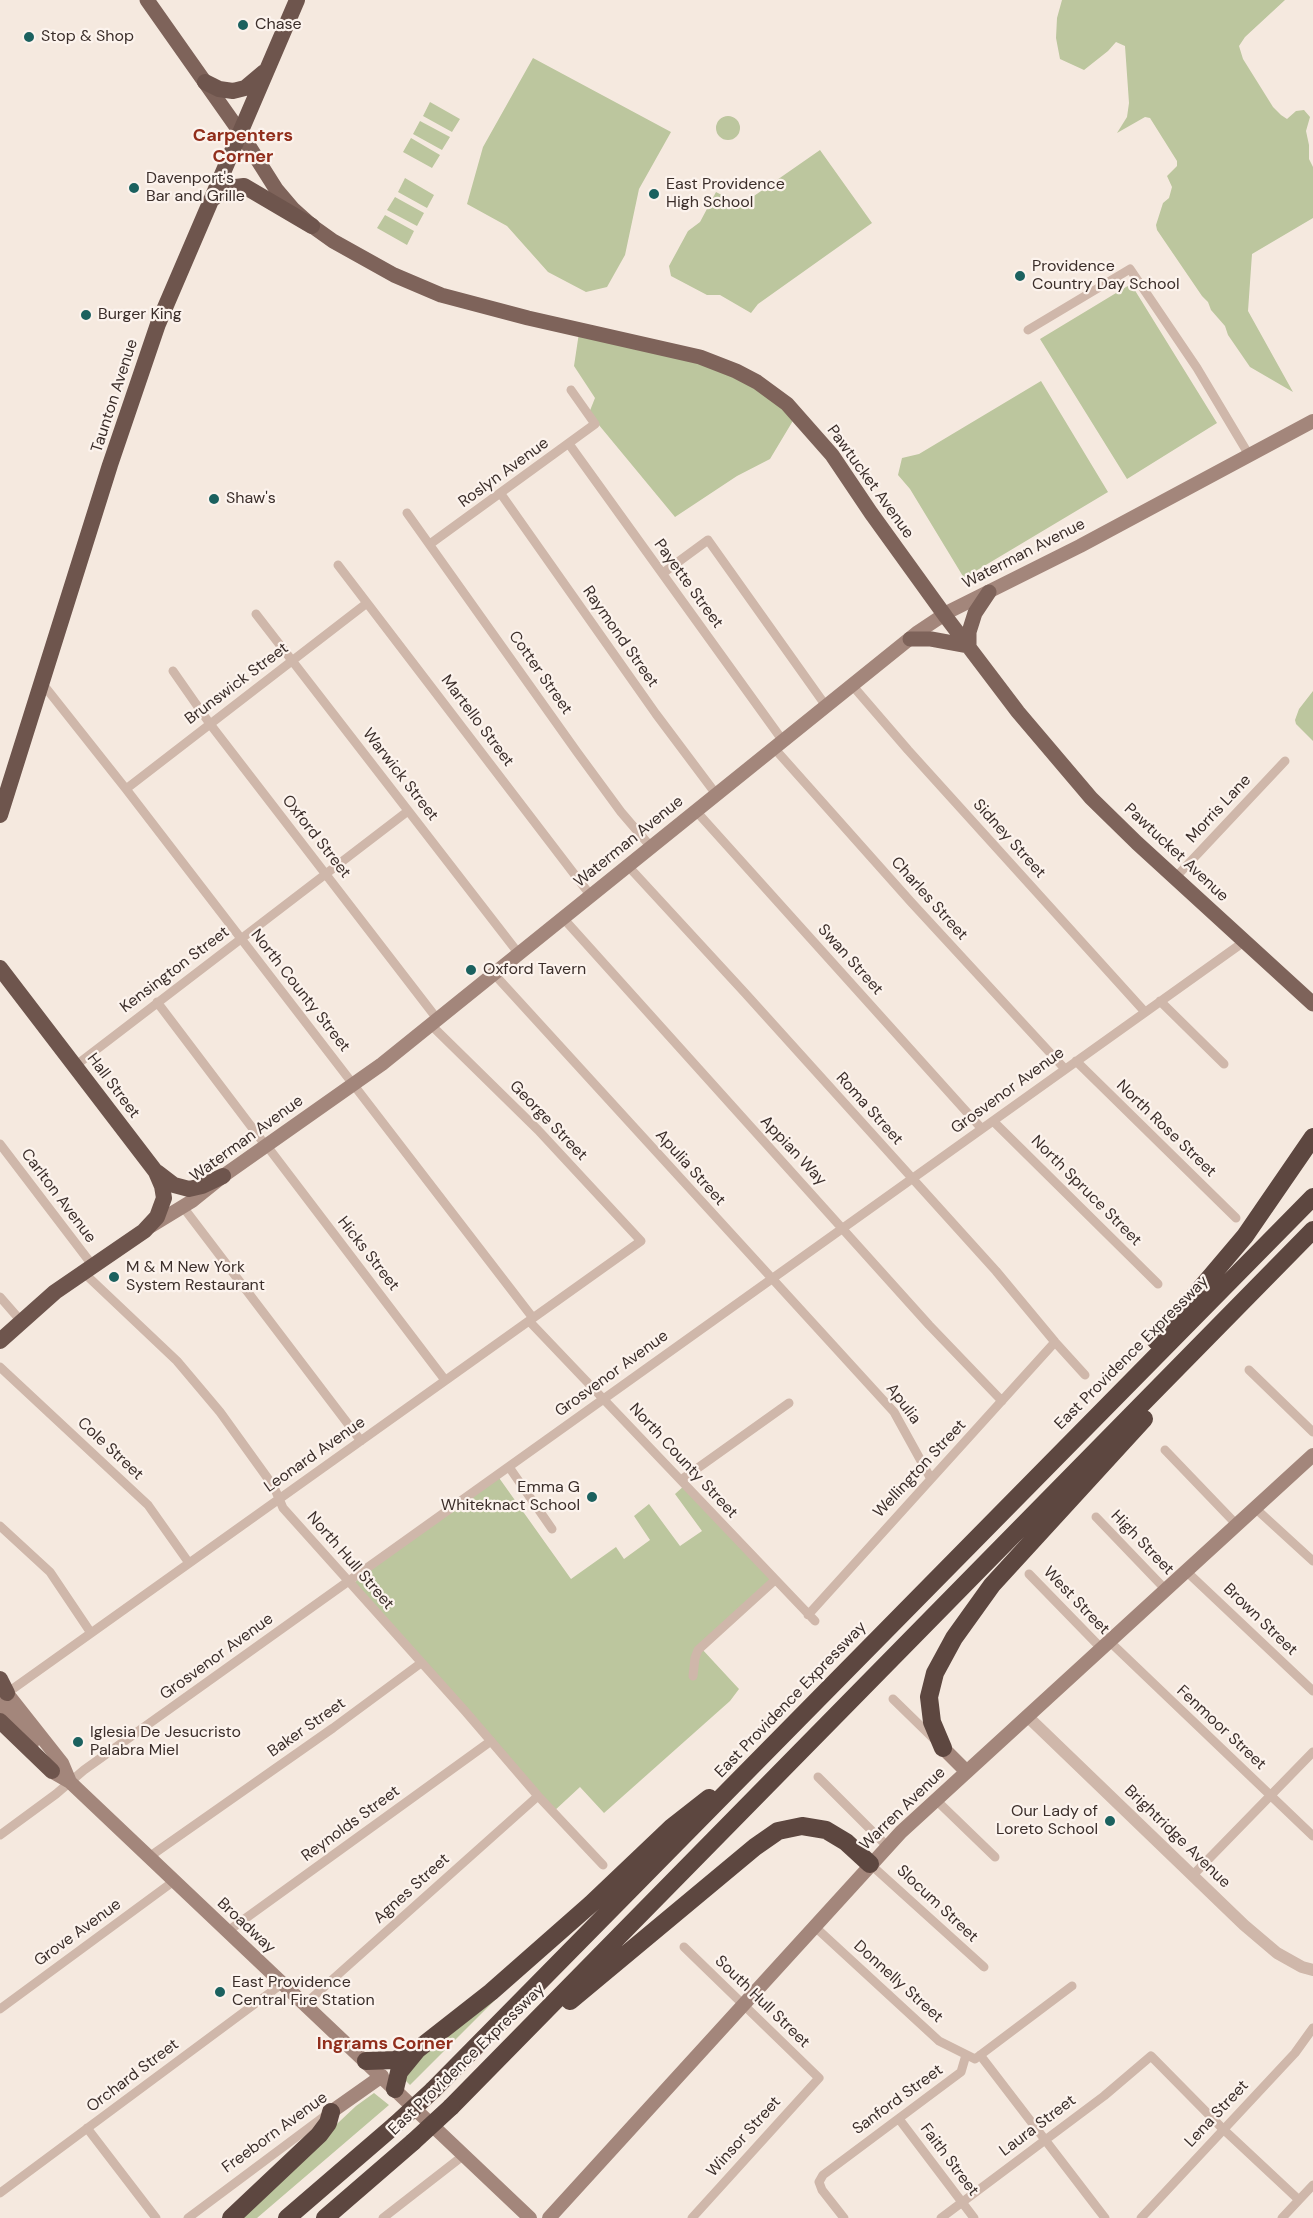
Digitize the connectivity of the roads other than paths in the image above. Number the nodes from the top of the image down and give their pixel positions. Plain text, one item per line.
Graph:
1 (147, 0) edge
2 (297, 0) edge
3 (268, 66) junction
4 (205, 82) junction
5 (240, 132) junction
6 (210, 202) junction
7 (312, 226) junction
8 (1028, 330) dead end
9 (571, 390) dead end
10 (1313, 421) edge
11 (569, 444) junction
12 (1249, 455) junction
13 (501, 494) junction
14 (407, 513) dead end
15 (430, 544) junction
16 (338, 565) dead end
17 (663, 573) junction
18 (989, 592) junction
19 (367, 603) junction
20 (256, 614) dead end
21 (945, 614) junction
22 (910, 639) junction
23 (969, 646) junction
24 (293, 660) junction
25 (172, 671) dead end
26 (42, 683) junction
27 (852, 685) junction
28 (826, 706) junction
29 (210, 724) junction
30 (778, 744) junction
31 (1285, 761) dead end
32 (4, 789) edge
33 (126, 789) junction
34 (716, 794) junction
35 (408, 811) junction
36 (696, 811) junction
37 (0, 815) edge
38 (651, 847) junction
39 (628, 866) junction
40 (326, 874) junction
41 (1175, 878) junction
42 (591, 896) junction
43 (563, 918) junction
44 (241, 939) junction
45 (1245, 941) junction
46 (519, 954) junction
47 (3, 974) edge
48 (495, 974) junction
49 (1160, 1001) junction
50 (157, 1002) junction
51 (1313, 1004) edge
52 (1145, 1012) junction
53 (434, 1022) junction
54 (1076, 1061) junction
55 (1224, 1064) dead end
56 (75, 1066) junction
57 (1065, 1069) junction
58 (354, 1085) junction
59 (993, 1121) junction
60 (982, 1129) junction
61 (1313, 1137) edge
62 (0, 1144) edge
63 (266, 1146) junction
64 (154, 1169) junction
65 (223, 1176) junction
66 (912, 1179) junction
67 (1313, 1197) edge
68 (183, 1207) junction
69 (1236, 1218) dead end
70 (843, 1228) junction
71 (144, 1231) junction
72 (1309, 1234) edge
73 (641, 1241) joint
74 (88, 1269) junction
75 (771, 1279) junction
76 (1158, 1284) dead end
77 (0, 1297) edge
78 (531, 1319) junction
79 (21, 1321) junction
80 (0, 1341) edge
81 (1055, 1342) junction
82 (0, 1367) edge
83 (1249, 1370) dead end
84 (1085, 1375) dead end
85 (445, 1380) junction
86 (866, 1381) joint
87 (603, 1399) junction
88 (1002, 1401) junction
89 (789, 1403) dead end
90 (1313, 1432) edge
91 (361, 1441) junction
92 (1165, 1450) dead end
93 (1313, 1455) edge
94 (509, 1467) junction
95 (1047, 1467) junction
96 (931, 1479) junction
97 (681, 1480) junction
98 (279, 1499) junction
99 (1255, 1508) junction
100 (1096, 1517) dead end
101 (1237, 1525) junction
102 (0, 1526) edge
103 (552, 1529) dead end
104 (1313, 1561) edge
105 (189, 1563) junction
106 (1186, 1571) junction
107 (1029, 1574) dead end
108 (775, 1580) junction
109 (349, 1581) junction
110 (1166, 1590) junction
111 (811, 1618) joint
112 (91, 1633) junction
113 (1105, 1645) junction
114 (421, 1663) junction
115 (693, 1676) dead end
116 (2, 1690) edge
117 (1313, 1691) edge
118 (893, 1699) dead end
119 (1027, 1716) junction
120 (0, 1721) edge
121 (491, 1741) junction
122 (943, 1748) junction
123 (767, 1752) junction
124 (1313, 1752) edge
125 (52, 1770) junction
126 (966, 1771) junction
127 (818, 1777) dead end
128 (70, 1782) junction
129 (538, 1796) junction
130 (1272, 1796) junction
131 (935, 1799) junction
132 (0, 1835) edge
133 (1313, 1836) edge
134 (887, 1846) junction
135 (149, 1857) junction
136 (995, 1857) dead end
137 (870, 1864) junction
138 (603, 1865) dead end
139 (1193, 1875) junction
140 (174, 1881) junction
141 (814, 1926) junction
142 (228, 1931) junction
143 (684, 1947) dead end
144 (984, 1967) dead end
145 (1313, 1970) edge
146 (283, 1983) junction
147 (1072, 1986) dead end
148 (305, 2004) junction
149 (742, 2004) junction
150 (0, 2009) edge
151 (1313, 2028) edge
152 (417, 2050) junction
153 (966, 2055) junction
154 (980, 2055) junction
155 (501, 2056) junction
156 (366, 2061) junction
157 (382, 2076) junction
158 (819, 2078) joint
159 (395, 2089) junction
160 (331, 2112) junction
161 (899, 2119) junction
162 (87, 2128) junction
163 (1223, 2129) junction
164 (1046, 2140) junction
165 (464, 2155) junction
166 (1313, 2185) edge
167 (0, 2193) edge
168 (1299, 2200) junction
169 (962, 2203) junction
170 (156, 2218) edge
171 (188, 2218) edge
172 (231, 2218) edge
173 (287, 2218) edge
174 (325, 2218) edge
175 (383, 2218) edge
176 (530, 2218) edge
177 (549, 2218) edge
178 (692, 2218) edge
179 (844, 2218) edge
180 (941, 2218) edge
181 (974, 2218) edge
182 (1105, 2218) edge
183 (1141, 2218) edge
184 (1282, 2218) edge

1 - 4 main road, Pawtucket Avenue
2 - 3 highway, Taunton Avenue
3 - 4 highway
3 - 5 highway, Taunton Avenue
4 - 5 main road, Pawtucket Avenue
5 - 6 highway, Taunton Avenue
5 - 7 main road, Pawtucket Avenue
6 - 7 highway
6 - 26 highway, Taunton Avenue
7 - 21 main road, Pawtucket Avenue
8 - 12 street
9 - 11 street, Roslyn Avenue
10 - 12 main road, Waterman Avenue
11 - 13 street, Roslyn Avenue
11 - 17 street, Payette Street
12 - 18 main road, Waterman Avenue
13 - 15 street, Roslyn Avenue
13 - 34 street, Raymond Street
14 - 15 street, Cotter Street
15 - 38 street, Cotter Street
16 - 19 street, Martello Street
17 - 28 street
17 - 30 street, Payette Street
18 - 21 main road, Waterman Avenue
18 - 23 main road
19 - 24 street, Brunswick Street
19 - 42 street, Martello Street
20 - 24 street, Warwick Street
21 - 22 main road, Waterman Avenue
21 - 23 main road, Pawtucket Avenue
22 - 23 main road
22 - 27 main road, Waterman Avenue
23 - 41 main road, Pawtucket Avenue
24 - 29 street, Brunswick Street
24 - 35 street, Warwick Street
25 - 29 street, Oxford Street
26 - 32 highway, Taunton Avenue
26 - 33 street, North County Street
27 - 28 main road, Waterman Avenue
27 - 52 street, Sidney Street
28 - 30 main road, Waterman Avenue
29 - 33 street, Brunswick Street
29 - 40 street, Oxford Street
30 - 34 main road, Waterman Avenue
30 - 57 street, Charles Street
31 - 41 street, Morris Lane
32 - 37 highway, Taunton Avenue
33 - 44 street, North County Street
34 - 36 main road, Waterman Avenue
35 - 40 street, Kensington Street
35 - 46 street, Warwick Street
36 - 38 main road, Waterman Avenue
36 - 60 street, Swan Street
38 - 39 main road, Waterman Avenue
39 - 42 main road, Waterman Avenue
39 - 66 street, Roma Street
40 - 44 street, Kensington Street
40 - 53 street, Oxford Street
41 - 45 main road, Pawtucket Avenue
42 - 43 main road, Waterman Avenue
43 - 46 main road, Waterman Avenue
43 - 70 street, Appian Way
44 - 50 street, Kensington Street
44 - 58 street, North County Street
45 - 49 street, Grosvenor Avenue
45 - 51 main road, Pawtucket Avenue
46 - 48 main road, Waterman Avenue
47 - 56 highway, Hall Street
48 - 53 main road, Waterman Avenue
48 - 75 street, Apulia Street
49 - 52 street, Grosvenor Avenue
49 - 55 street
50 - 56 street, Kensington Street
50 - 63 street, Hicks Street
52 - 54 street, Grosvenor Avenue
53 - 58 main road, Waterman Avenue
53 - 73 street, George Street
54 - 57 street, Grosvenor Avenue
54 - 69 street, North Rose Street
56 - 64 highway, Hall Street
57 - 59 street, Grosvenor Avenue
58 - 63 main road, Waterman Avenue
58 - 78 street, North County Street
59 - 60 street, Grosvenor Avenue
59 - 76 street, North Spruce Street
60 - 66 street, Grosvenor Avenue
61 - 95 highway
62 - 74 street, Carlton Avenue
63 - 65 main road, Waterman Avenue
63 - 85 street, Hicks Street
64 - 65 highway
64 - 71 highway, Hall Street
65 - 68 main road, Waterman Avenue
66 - 70 street, Grosvenor Avenue
66 - 81 street, Roma Street
67 - 95 highway, East Providence Expressway
68 - 71 main road, Waterman Avenue
68 - 91 street
70 - 75 street, Grosvenor Avenue
70 - 88 street, Appian Way
71 - 74 highway, Waterman Avenue
72 - 122 highway
72 - 155 highway, East Providence Expressway
73 - 78 street, Leonard Avenue
74 - 79 highway, Waterman Avenue
74 - 98 street, North Hull Street
75 - 86 street, Apulia Street
75 - 87 street, Grosvenor Avenue
77 - 79 street
78 - 85 street, Leonard Avenue
78 - 87 street, North County Street
79 - 80 highway, Waterman Avenue
81 - 84 street, Roma Street
81 - 88 street, Wellington Street
82 - 105 street, Cole Street
83 - 90 street
85 - 91 street, Leonard Avenue
86 - 96 street, Apulia
87 - 94 street, Grosvenor Avenue
87 - 97 street, North County Street
88 - 96 street, Wellington Street
89 - 97 street
91 - 98 street, Leonard Avenue
92 - 101 street
93 - 99 main road, Warren Avenue
94 - 103 street
94 - 109 street, Grosvenor Avenue
95 - 123 highway, East Providence Expressway
96 - 111 street, Wellington Street
97 - 108 street, North County Street
98 - 105 street, Leonard Avenue
98 - 109 street, North Hull Street
99 - 101 main road, Warren Avenue
99 - 104 street
100 - 110 street, High Street
101 - 106 main road, Warren Avenue
102 - 112 street
105 - 112 street, Leonard Avenue
106 - 110 main road, Warren Avenue
106 - 117 street, Brown Street
107 - 113 street, West Street
108 - 111 street, North County Street
108 - 115 street
109 - 114 street, North Hull Street
109 - 128 street, Grosvenor Avenue
110 - 113 main road, Warren Avenue
112 - 116 street, Leonard Avenue
113 - 119 main road, Warren Avenue
113 - 130 street, Fenmoor Street
114 - 121 street, North Hull Street
114 - 135 street, Baker Street
116 - 125 main road, Broadway
116 - 128 main road, Broadway
118 - 122 street
119 - 126 main road, Warren Avenue
119 - 139 street, Brightridge Avenue
120 - 125 highway
121 - 129 street, North Hull Street
121 - 142 street, Reynolds Street
122 - 126 main road
123 - 152 highway
123 - 173 highway, East Providence Expressway, bridge
124 - 130 street
125 - 128 main road, Broadway
126 - 131 main road, Warren Avenue
127 - 134 street
128 - 132 street, Grosvenor Avenue
128 - 135 main road, Broadway
129 - 138 street, North Hull Street
129 - 148 street, Agnes Street
130 - 133 street, Fenmoor Street
130 - 139 street
131 - 134 main road, Warren Avenue
131 - 136 street
134 - 137 main road, Warren Avenue
135 - 140 main road, Broadway
137 - 141 main road, Warren Avenue
137 - 144 street, Slocum Street
137 - 155 highway
139 - 145 street, Brightridge Avenue
140 - 142 main road, Broadway
140 - 150 street, Grove Avenue
141 - 149 main road, Warren Avenue
141 - 153 street, Donnelly Street
142 - 146 main road, Broadway
143 - 149 street, South Hull Street
146 - 148 main road, Broadway
146 - 162 street, Orchard Street
147 - 154 street
148 - 156 main road, Broadway
149 - 158 street, South Hull Street
149 - 177 main road, Warren Avenue
151 - 163 street, Lena Street
152 - 156 highway
152 - 159 highway
153 - 154 street
153 - 161 street, Sanford Street
154 - 164 street
155 - 174 highway, East Providence Expressway, bridge
156 - 157 main road, Broadway
157 - 159 main road, Broadway
157 - 160 main road, Freeborn Avenue
158 - 178 street, Winsor Street
159 - 165 main road, Broadway
160 - 171 street, Freeborn Avenue
160 - 172 highway
161 - 169 street, Faith Street
161 - 179 street, Sanford Street
162 - 167 street, Orchard Street
162 - 170 street
163 - 164 street, Laura Street
163 - 168 street
163 - 183 street, Lena Street
164 - 169 street, Laura Street
164 - 182 street
165 - 175 street
165 - 176 main road, Broadway
166 - 168 street
168 - 184 street
169 - 180 street, Laura Street
169 - 181 street, Faith Street

